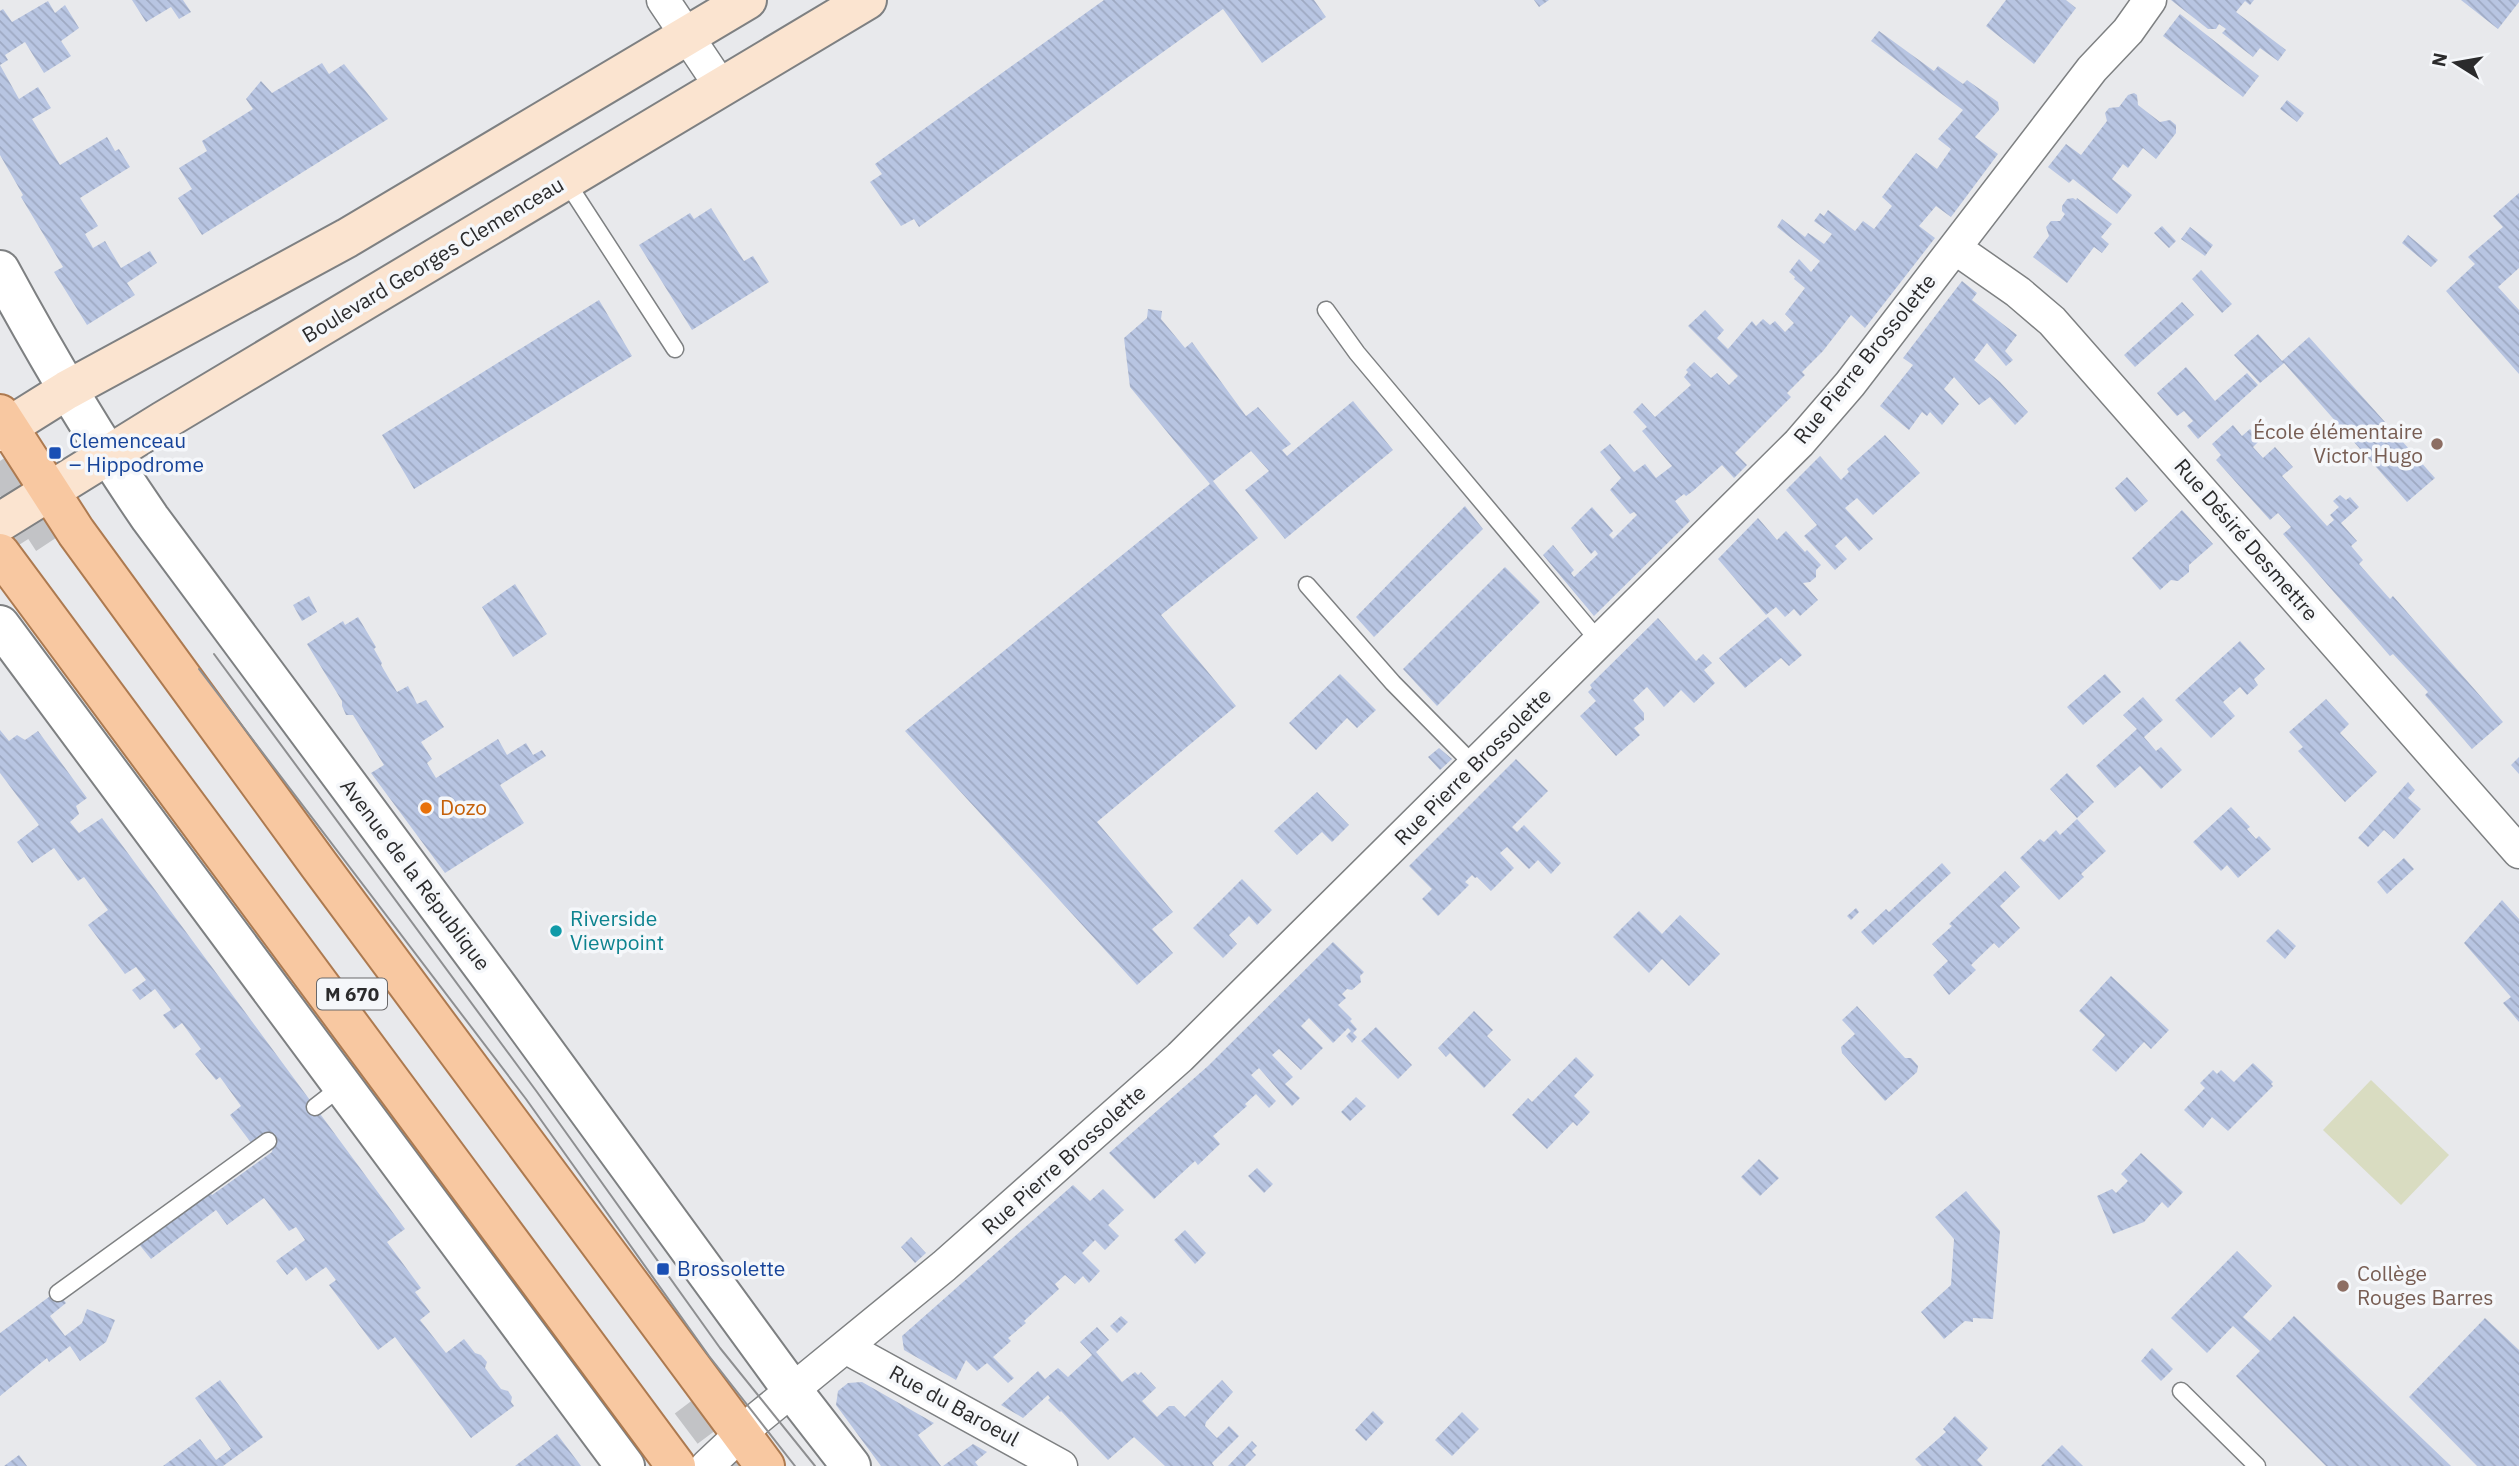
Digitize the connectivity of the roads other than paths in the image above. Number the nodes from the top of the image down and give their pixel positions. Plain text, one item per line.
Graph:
1 (663, 0) edge
2 (747, 0) edge
3 (867, 0) edge
4 (2150, 0) edge
5 (686, 36) junction
6 (722, 88) junction
7 (566, 181) junction
8 (1955, 248) junction
9 (0, 270) edge
10 (1326, 310) dead end
11 (675, 349) dead end
12 (67, 390) junction
13 (3, 424) edge
14 (107, 456) junction
15 (49, 492) junction
16 (0, 522) edge
17 (27, 551) edge
18 (1307, 584) dead end
19 (0, 625) edge
20 (1599, 641) junction
21 (1474, 765) junction
22 (2519, 852) edge
23 (268, 1141) dead end
24 (58, 1293) dead end
25 (845, 1347) junction
26 (792, 1391) junction
27 (2181, 1391) dead end
28 (683, 1415) tunnel mouth
29 (721, 1452) edge
30 (625, 1466) edge
31 (676, 1466) edge
32 (765, 1466) edge
33 (851, 1466) edge
34 (1062, 1466) edge
35 (2257, 1466) edge

1 - 5 street
2 - 5 main road
3 - 6 main road, Boulevard Georges Clemenceau
4 - 8 street, Rue Pierre Brossolette
5 - 6 street
5 - 12 main road
6 - 7 main road, Boulevard Georges Clemenceau
7 - 11 lane
7 - 14 main road, Boulevard Georges Clemenceau
8 - 20 street, Rue Pierre Brossolette
8 - 22 street, Rue Désiré Desmettre
9 - 12 street, Avenue de la République
10 - 20 lane
12 - 13 main road
12 - 14 street, Avenue de la République
13 - 15 main road
14 - 15 main road, Boulevard Georges Clemenceau
14 - 26 street, Avenue de la République
15 - 16 main road, Boulevard Georges Clemenceau
15 - 29 main road
17 - 28 main road, M 670
17 - 31 main road
18 - 21 lane
19 - 30 street
20 - 21 street, Rue Pierre Brossolette
21 - 25 street, Rue Pierre Brossolette
23 - 24 lane
25 - 26 street, Rue Pierre Brossolette
25 - 34 street, Rue du Baroeul
26 - 29 street, Rue Pierre Brossolette
26 - 33 street, Avenue de la République
27 - 35 lane
29 - 32 main road

